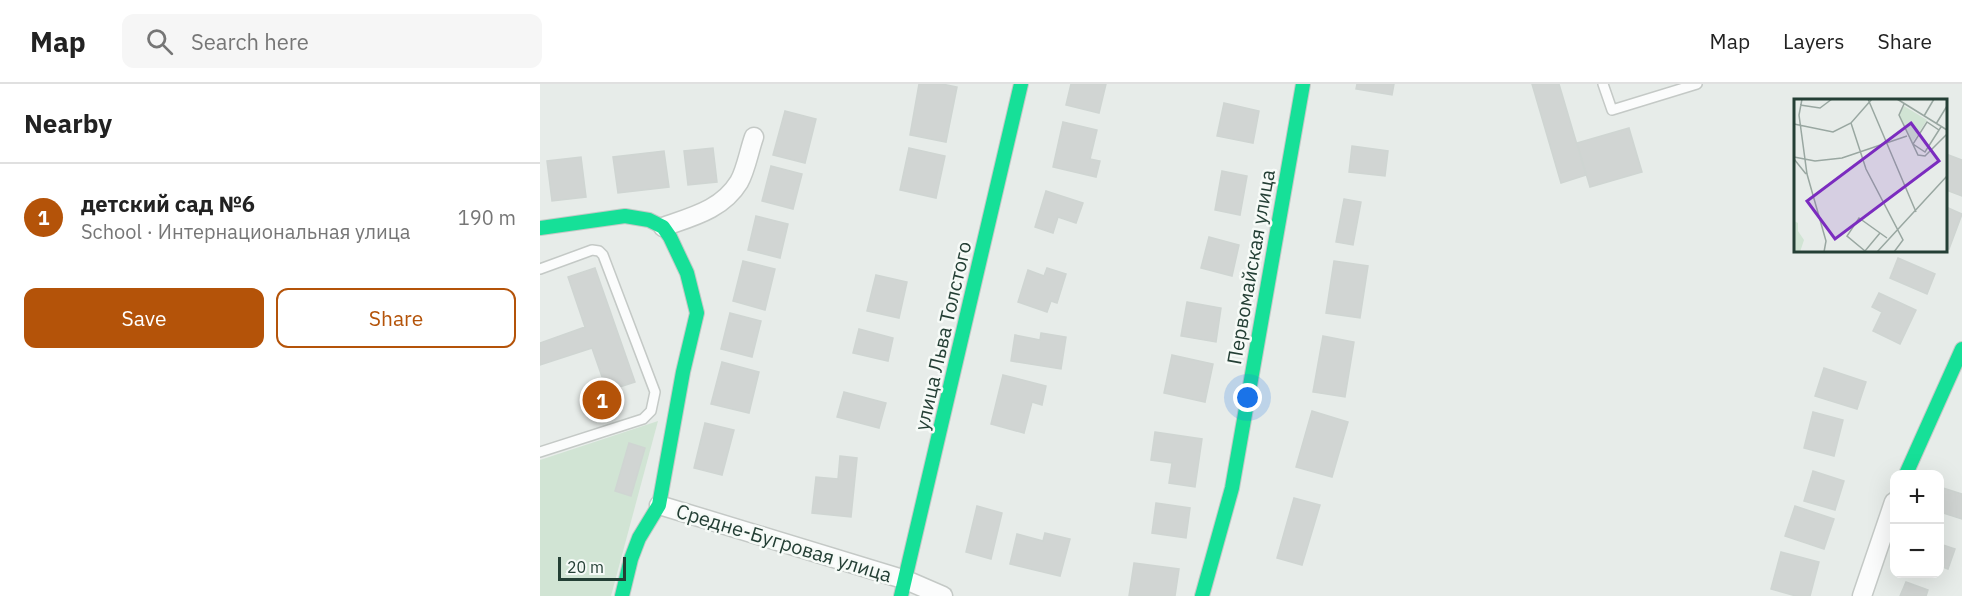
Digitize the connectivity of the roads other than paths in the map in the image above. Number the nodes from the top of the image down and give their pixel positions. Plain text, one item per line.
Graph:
1 (1021, 84) edge
2 (1303, 84) edge
3 (1604, 84) edge
4 (1697, 84) edge
5 (754, 137) dead end
6 (663, 227) junction
7 (540, 228) edge
8 (540, 269) edge
9 (1962, 349) edge
10 (540, 452) edge
11 (1908, 470) edge
12 (659, 505) junction
13 (1890, 514) edge
14 (904, 588) edge
15 (622, 596) edge
16 (943, 596) edge
17 (1202, 596) edge
18 (1862, 596) edge

1 - 14 street, улица Льва Толстого
2 - 17 street, Первомайская улица
3 - 4 lane
5 - 6 street
6 - 7 street
6 - 12 street
8 - 10 lane
9 - 11 street
12 - 14 street, Средне-Бугровая улица
12 - 15 street
13 - 18 street
14 - 16 street, Средне-Бугровая улица

